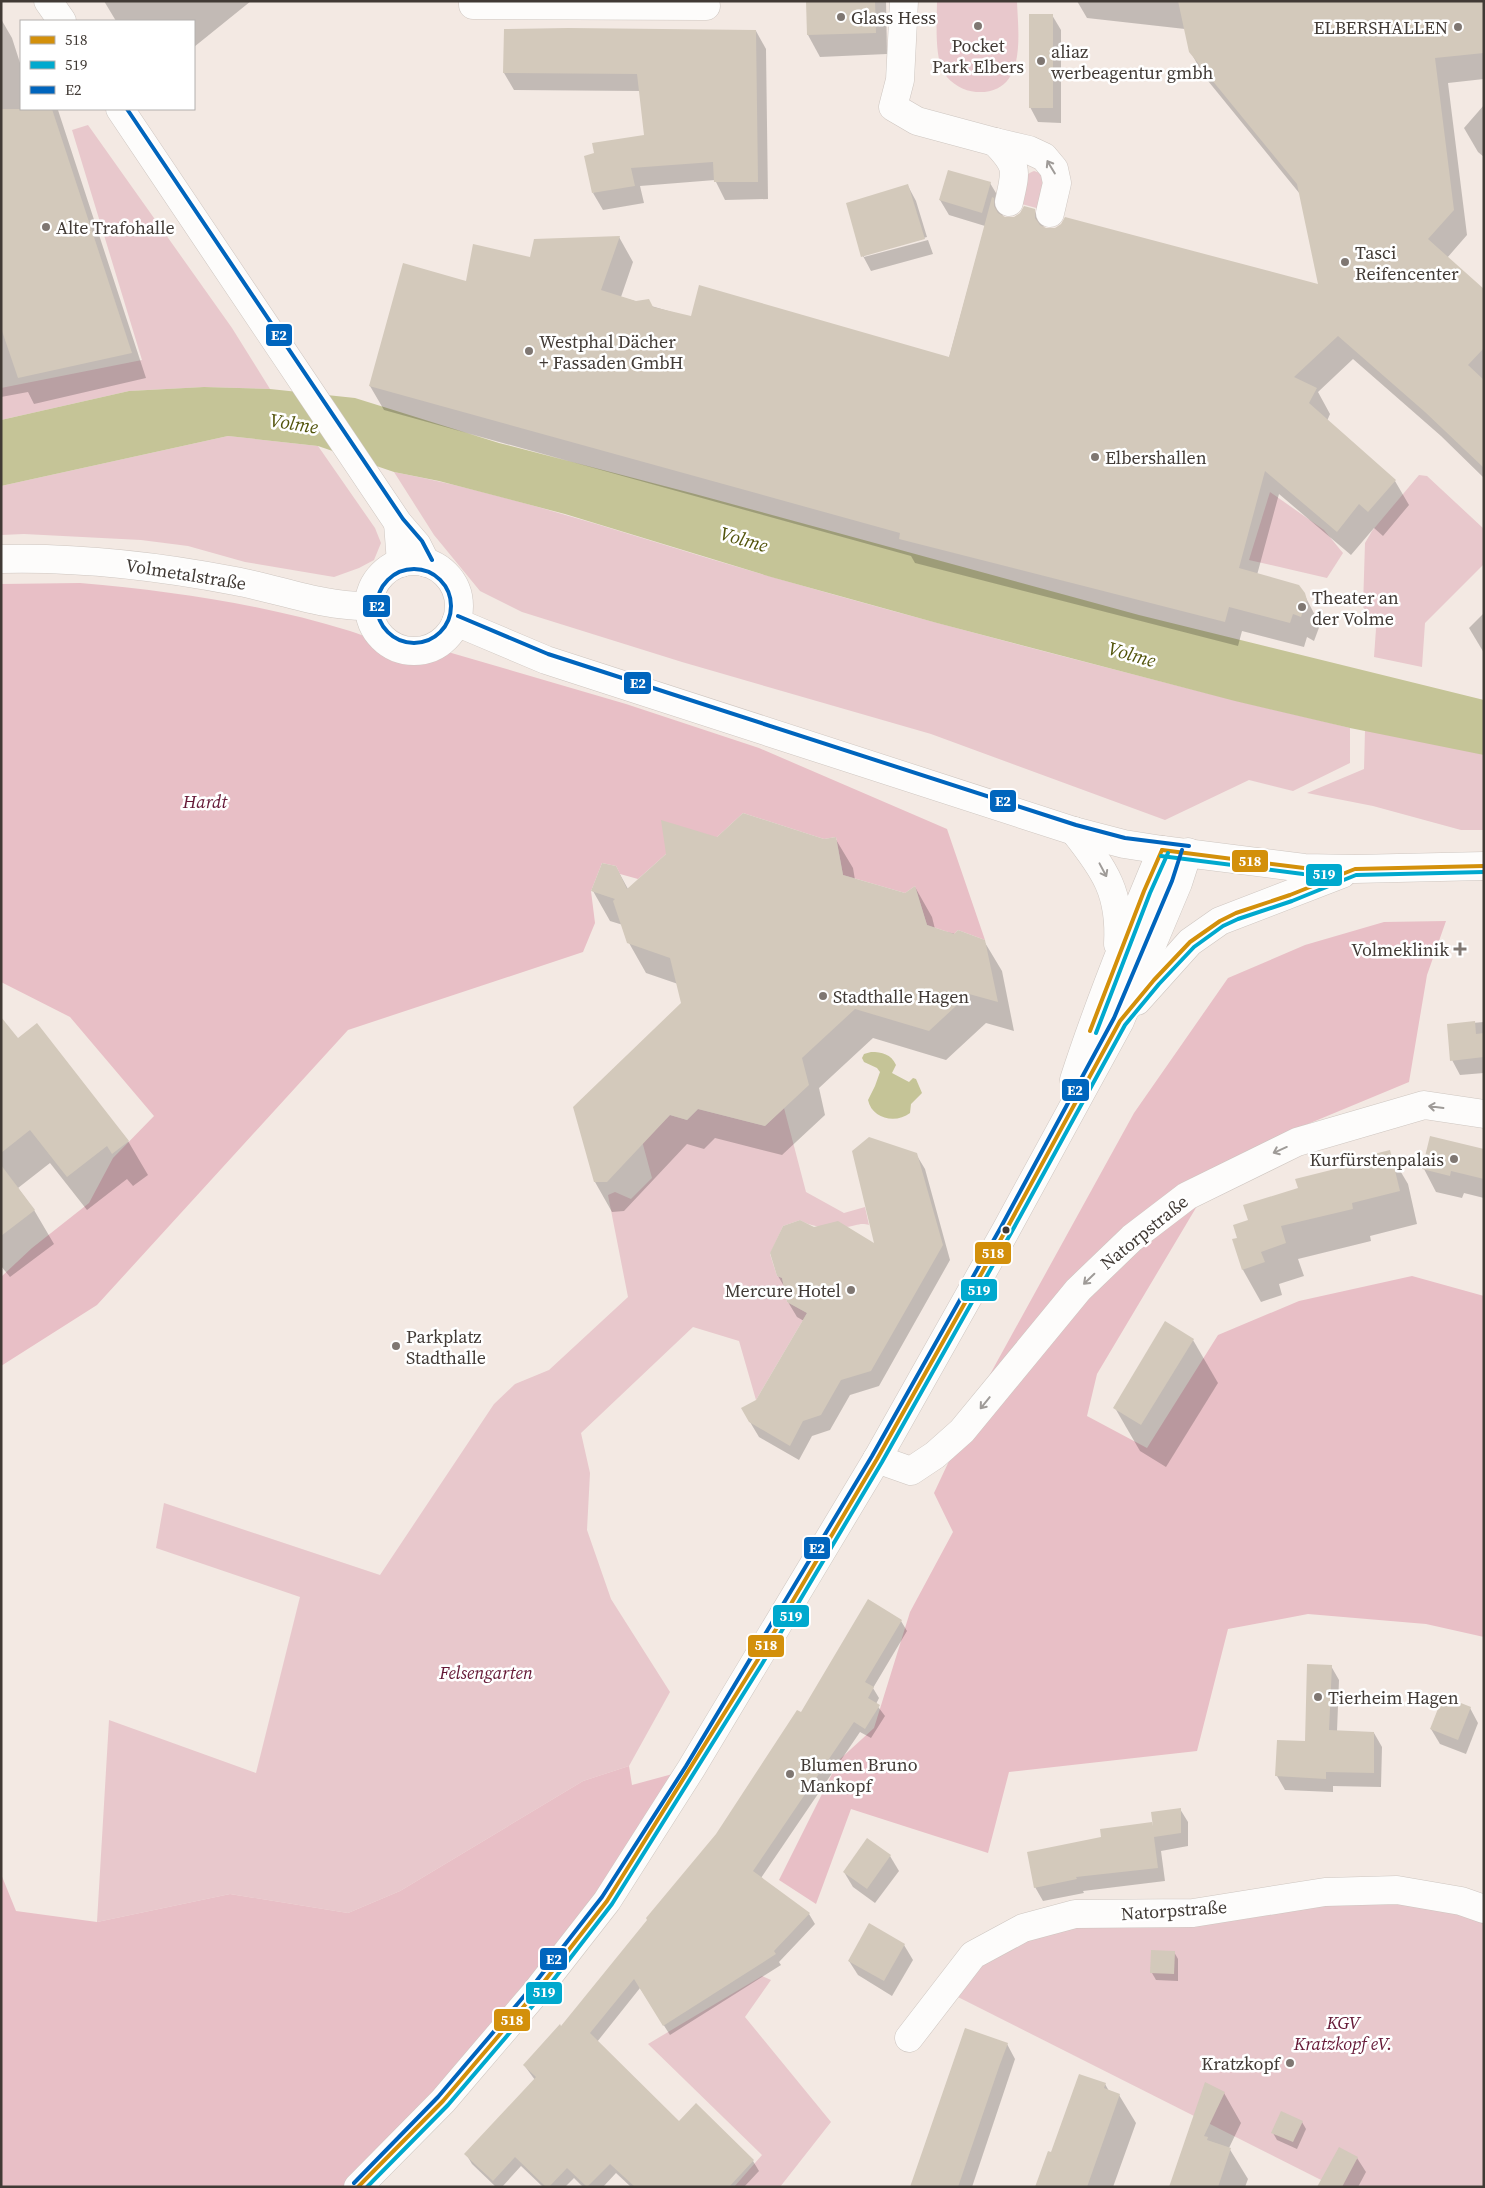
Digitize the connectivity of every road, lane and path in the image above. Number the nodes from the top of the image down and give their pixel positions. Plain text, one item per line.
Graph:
1 (48, 1) edge
2 (473, 1) edge
3 (904, 1) edge
4 (706, 6) dead end
5 (61, 20) edge
6 (121, 110) edge
7 (995, 142) junction
8 (1009, 202) dead end
9 (1050, 213) dead end
10 (1, 559) edge
11 (413, 563) junction
12 (368, 606) junction
13 (456, 622) junction
14 (1074, 831) junction
15 (1175, 851) junction
16 (1484, 866) edge
17 (1355, 869) junction
18 (1116, 961) junction
19 (1120, 1021) junction
20 (1480, 1110) edge
21 (1056, 1137) junction
22 (877, 1458) junction
23 (1484, 1909) edge
24 (909, 2038) dead end
25 (358, 2187) edge

1 - 5 main road
2 - 4 main road
3 - 7 main road
6 - 11 main road
7 - 8 main road
9 -> 7 main road
10 - 12 main road, Volmetalstraße
11 - 12 main road
11 - 13 main road
12 - 13 main road
13 - 14 main road
14 - 15 main road
14 -> 18 main road
15 - 17 main road
15 - 18 main road
15 - 19 main road
16 - 17 main road
17 - 19 main road
18 - 21 main road
19 - 21 main road
20 -> 22 main road, Natorpstraße
21 - 22 main road
22 - 25 main road
23 - 24 main road, Natorpstraße

